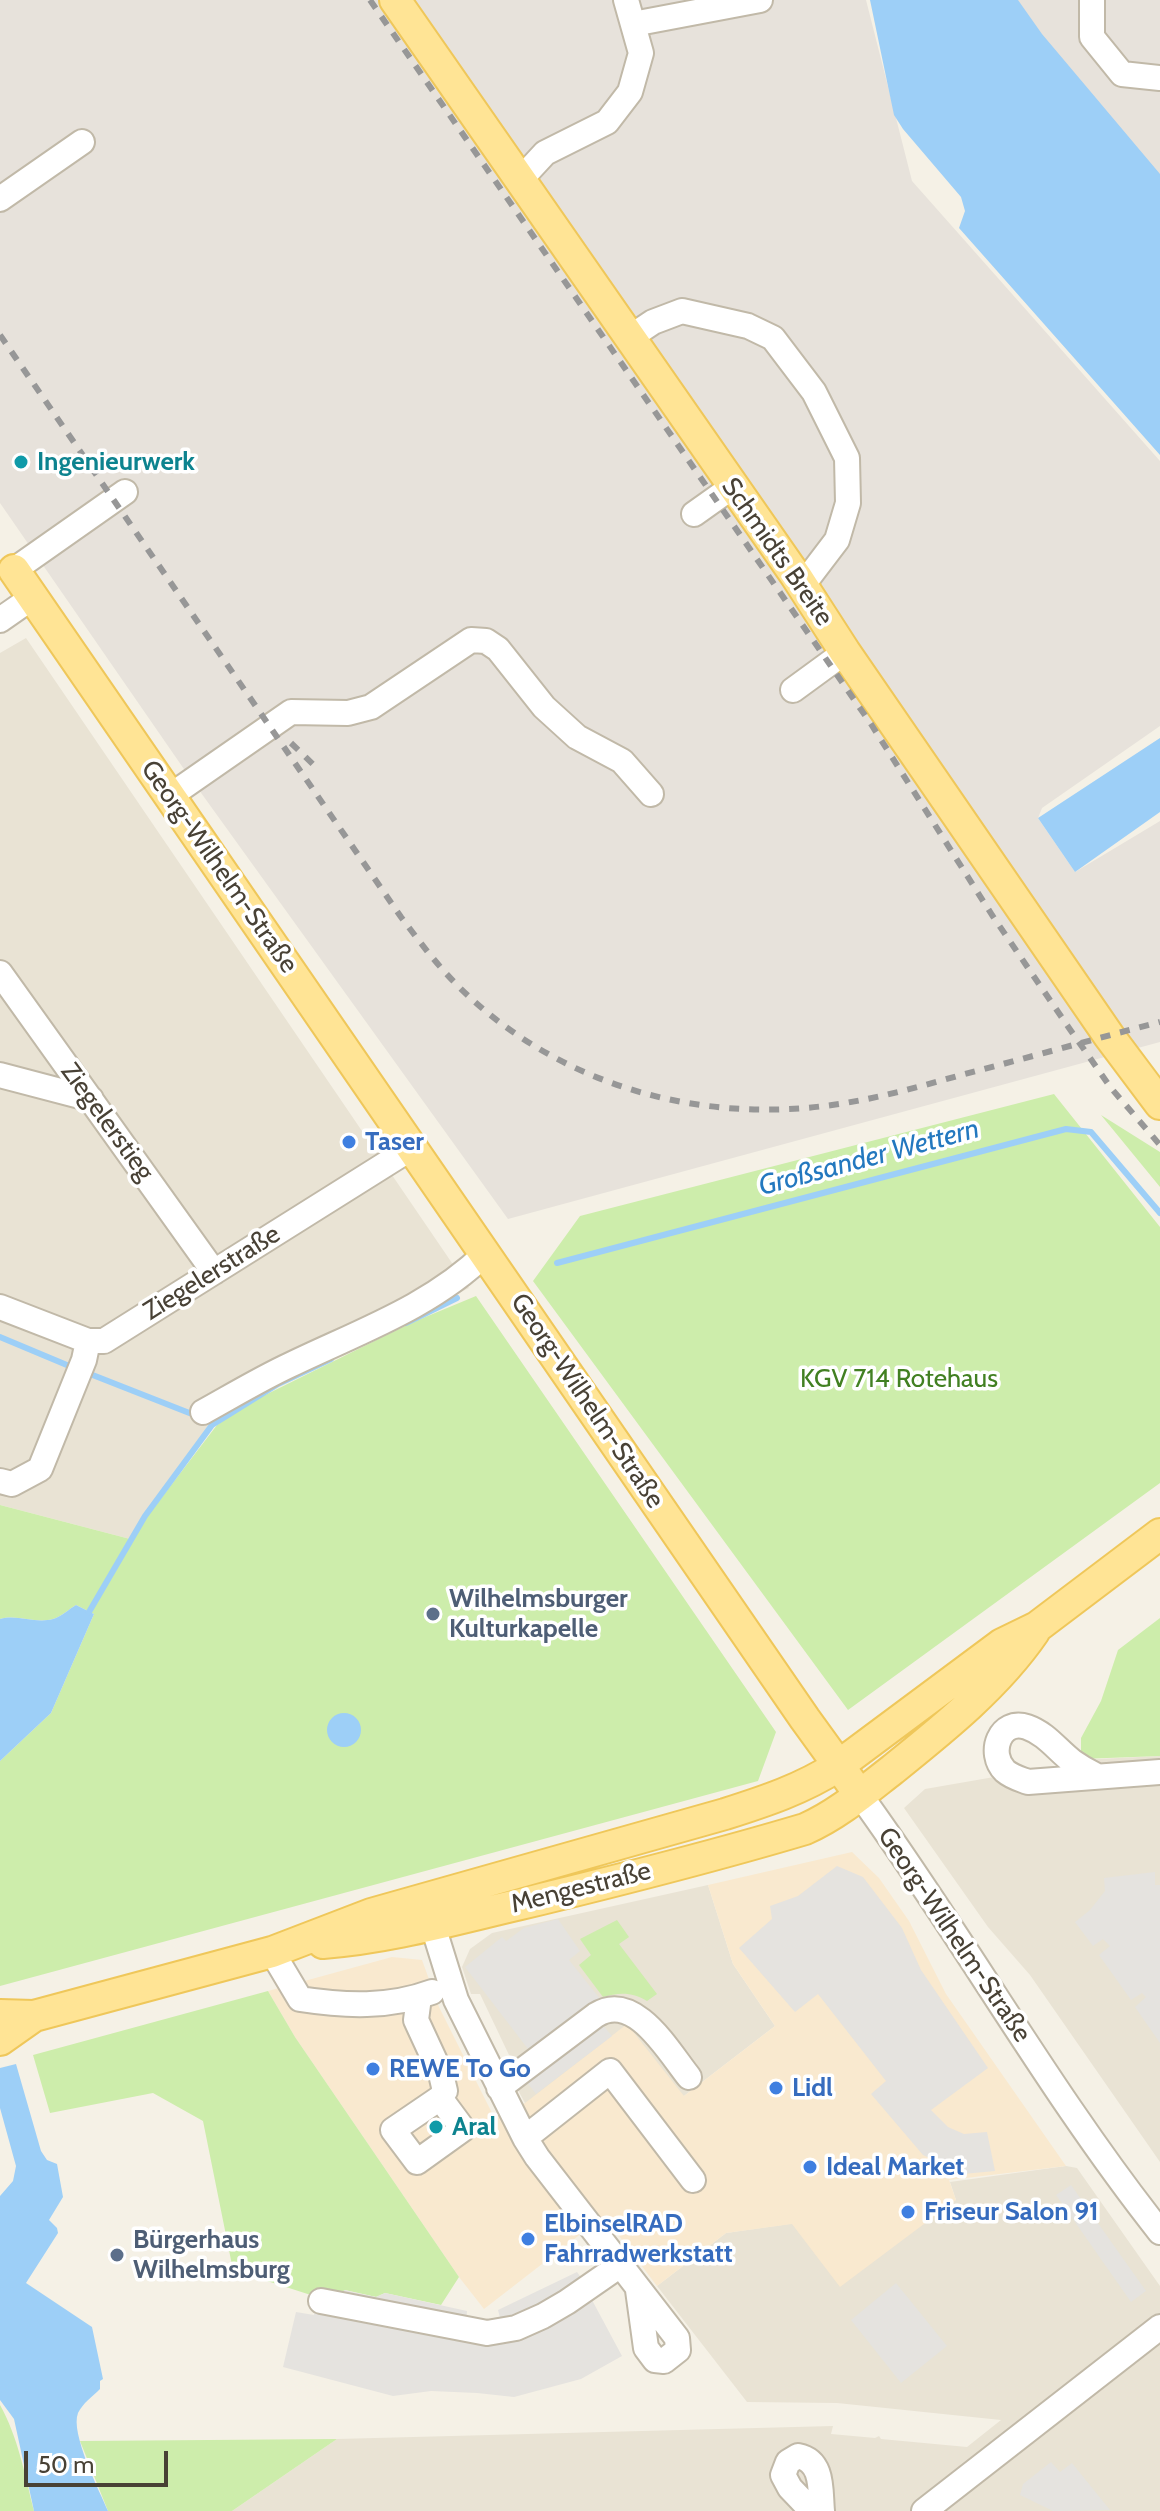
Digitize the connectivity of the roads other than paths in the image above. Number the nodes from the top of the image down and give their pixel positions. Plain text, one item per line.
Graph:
1 (395, 0) edge
2 (626, 0) edge
3 (760, 0) edge
4 (1092, 0) edge
5 (633, 24) junction
6 (1160, 78) edge
7 (82, 142) dead end
8 (520, 180) junction
9 (0, 199) edge
10 (629, 338) junction
11 (732, 487) junction
12 (125, 492) dead end
13 (694, 514) dead end
14 (14, 570) joint
15 (802, 586) junction
16 (33, 597) junction
17 (0, 620) edge
18 (845, 652) junction
19 (793, 690) dead end
20 (651, 794) dead end
21 (170, 796) junction
22 (0, 973) edge
23 (0, 1075) edge
24 (91, 1099) junction
25 (1160, 1104) edge
26 (413, 1147) junction
27 (486, 1253) junction
28 (214, 1272) junction
29 (0, 1307) edge
30 (83, 1360) junction
31 (203, 1412) dead end
32 (0, 1481) edge
33 (1160, 1534) edge
34 (1037, 1627) junction
35 (838, 1766) junction
36 (1160, 1772) edge
37 (1095, 1775) dead end
38 (860, 1795) junction
39 (428, 1912) junction
40 (281, 1949) junction
41 (451, 1985) junction
42 (419, 1997) junction
43 (0, 2015) edge
44 (34, 2016) junction
45 (0, 2040) edge
46 (689, 2077) dead end
47 (499, 2088) junction
48 (440, 2098) dead end
49 (525, 2138) junction
50 (693, 2180) dead end
51 (1160, 2232) edge
52 (619, 2266) junction
53 (638, 2290) dead end
54 (321, 2301) dead end
55 (1160, 2327) edge
56 (812, 2511) edge
57 (822, 2511) edge
58 (924, 2511) edge

1 - 8 main road, Schmidts Breite
2 - 5 street
3 - 5 street
4 - 6 street
5 - 8 street
7 - 9 street
8 - 10 main road, Schmidts Breite
10 - 11 main road, Schmidts Breite
10 - 15 street
11 - 13 street
11 - 15 main road, Schmidts Breite
12 - 14 street
14 - 16 main road, Georg-Wilhelm-Straße
15 - 18 main road, Schmidts Breite
16 - 17 street
16 - 21 main road, Georg-Wilhelm-Straße
18 - 19 street
18 - 25 main road, Schmidts Breite
20 - 21 street
21 - 26 main road, Georg-Wilhelm-Straße
22 - 24 street, Ziegelerstieg
23 - 24 street
24 - 28 street, Ziegelerstieg
26 - 27 main road, Georg-Wilhelm-Straße
26 - 28 street, Ziegelerstraße
27 - 31 street
27 - 35 main road, Georg-Wilhelm-Straße
28 - 30 street, Ziegelerstraße
29 - 30 street
30 - 32 street
33 - 34 main road
34 - 35 main road, Mengestraße
34 - 38 main road, Mengestraße
35 - 38 main road, Georg-Wilhelm-Straße
35 - 39 main road, Mengestraße
36 - 37 street
38 - 39 main road, Mengestraße
38 - 51 street, Georg-Wilhelm-Straße
39 - 40 main road, Mengestraße
39 - 41 street
40 - 42 street
40 - 44 main road, Mengestraße
41 - 42 street
41 - 47 street
42 - 48 street
43 - 44 main road, Mengestraße
44 - 45 main road, Mengestraße
46 - 47 street
47 - 49 street
49 - 50 street
49 - 52 street
52 - 53 street
52 - 54 street
55 - 58 street
56 - 57 street

